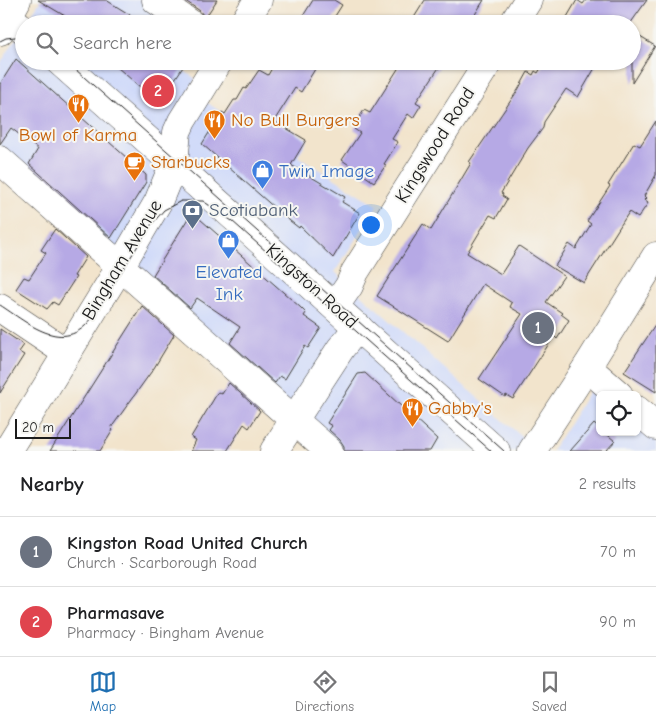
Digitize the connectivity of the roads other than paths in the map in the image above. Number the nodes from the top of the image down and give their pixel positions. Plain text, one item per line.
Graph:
1 (156, 0) edge
2 (258, 0) edge
3 (528, 0) edge
4 (177, 15) edge
5 (249, 15) edge
6 (519, 15) edge
7 (69, 70) edge
8 (213, 70) edge
9 (483, 70) edge
10 (0, 160) edge
11 (174, 163) junction
12 (656, 256) edge
13 (120, 267) junction
14 (335, 306) junction
15 (0, 308) edge
16 (0, 326) edge
17 (358, 326) junction
18 (64, 358) junction
19 (587, 367) junction
20 (614, 391) edge
21 (641, 413) edge
22 (294, 420) junction
23 (656, 426) edge
24 (7, 451) edge
25 (274, 451) edge
26 (329, 451) edge
27 (496, 451) edge
28 (532, 451) edge

1 - 4 street
2 - 5 street
3 - 6 street
7 - 11 street, Kingston Road
8 - 11 street, Bingham Avenue
9 - 14 street, Kingswood Road
10 - 13 street
11 - 13 street, Bingham Avenue
11 - 14 street, Kingston Road
12 - 19 street
13 - 18 street, Bingham Avenue
13 - 22 street
14 - 17 street, Kingston Road
15 - 18 street
16 - 18 street
17 - 22 street
17 - 27 street, Kingston Road
18 - 24 street, Bingham Avenue
19 - 20 street
19 - 28 street
21 - 23 street
22 - 25 street
22 - 26 street

